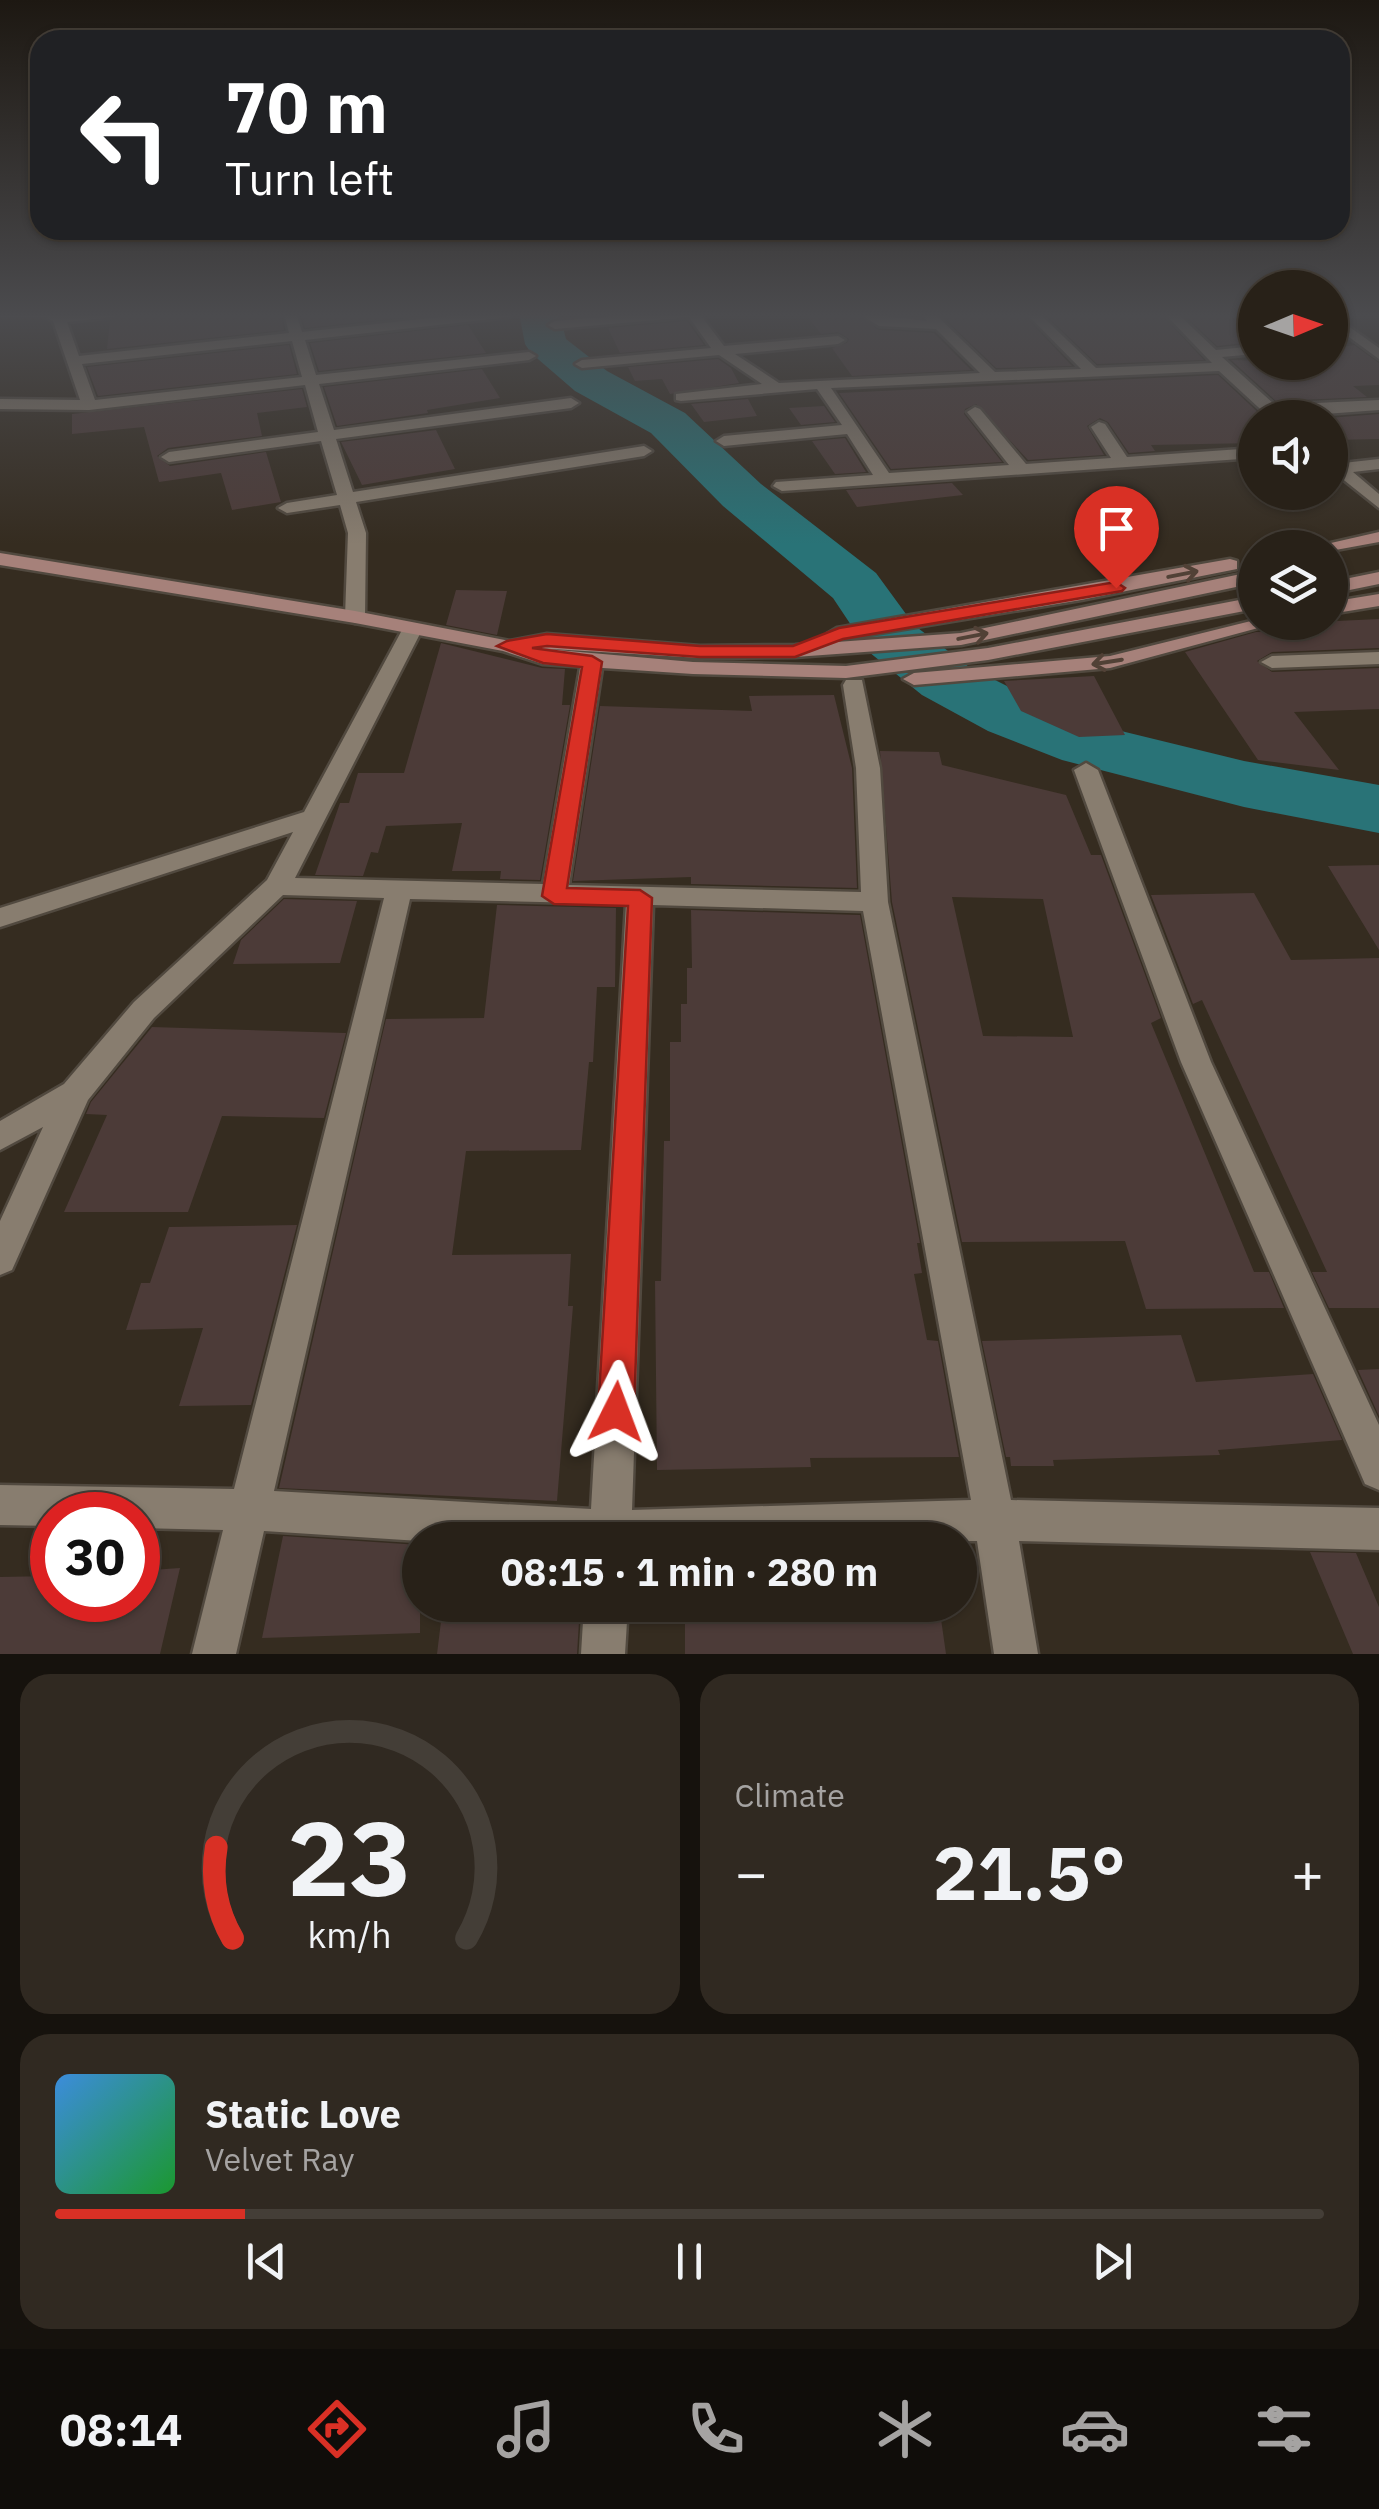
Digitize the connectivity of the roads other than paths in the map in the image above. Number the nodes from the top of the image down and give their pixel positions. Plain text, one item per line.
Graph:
1 (83, 390) edge
2 (228, 390) edge
3 (311, 390) edge
4 (748, 390) edge
5 (826, 390) edge
6 (681, 398) dead end
7 (571, 403) dead end
8 (0, 404) edge
9 (1379, 404) edge
10 (89, 406) junction
11 (1348, 407) edge
12 (975, 412) dead end
13 (1098, 427) dead end
14 (852, 429) junction
15 (328, 436) junction
16 (724, 442) dead end
17 (644, 452) dead end
18 (1238, 454) edge
19 (169, 457) dead end
20 (1122, 462) junction
21 (1348, 464) edge
22 (1379, 464) edge
23 (1020, 468) junction
24 (882, 476) junction
25 (1348, 476) edge
26 (782, 486) dead end
27 (348, 498) junction
28 (1379, 504) edge
29 (287, 508) dead end
30 (1379, 537) edge
31 (1348, 543) edge
32 (1379, 553) edge
33 (1348, 557) edge
34 (0, 559) edge
35 (1238, 563) edge
36 (1379, 578) edge
37 (1238, 581) edge
38 (1348, 584) edge
39 (1379, 600) edge
40 (1348, 605) edge
41 (1238, 606) edge
42 (355, 617) junction
43 (412, 630) junction
44 (1238, 630) edge
45 (840, 641) junction
46 (507, 646) junction
47 (1379, 658) edge
48 (592, 662) junction
49 (795, 662) junction
50 (1272, 662) dead end
51 (857, 680) junction
52 (1086, 770) dead end
53 (317, 816) junction
54 (278, 886) junction
55 (399, 890) junction
56 (554, 896) junction
57 (640, 898) junction
58 (875, 902) junction
59 (0, 918) edge
60 (75, 1093) junction
61 (0, 1137) edge
62 (0, 1259) edge
63 (1379, 1470) edge
64 (0, 1506) edge
65 (247, 1510) junction
66 (995, 1520) junction
67 (421, 1522) edge
68 (611, 1522) edge
69 (944, 1522) edge
70 (1379, 1528) edge
71 (605, 1622) edge
72 (214, 1654) edge
73 (603, 1654) edge
74 (1016, 1654) edge

1 - 10 street
2 - 10 street
3 - 15 street
4 - 6 street
5 - 14 street
7 - 15 street
8 - 10 street
9 - 11 street
12 - 23 street
13 - 20 street
14 - 16 street
14 - 24 street
15 - 19 street
15 - 27 street
17 - 27 street
18 - 20 street
20 - 23 street
21 - 22 street
23 - 24 street
24 - 26 street
25 - 28 street
27 - 29 street
27 - 42 street
30 - 31 main road
32 - 33 main road
34 - 42 main road
45 -> 35 main road
36 - 38 main road
45 -> 37 main road
39 - 40 main road
41 - 51 main road
42 - 43 main road
43 - 46 main road
43 - 53 street
44 -> 51 main road
45 - 49 main road
46 - 48 main road
46 - 49 main road
47 - 50 street
48 - 49 main road
48 - 56 street
49 - 51 main road
51 - 58 street
52 - 63 street
53 - 54 street
53 - 59 street
54 - 55 street
54 - 60 street
55 - 56 street
55 - 65 street
56 - 57 street
57 - 58 street
57 - 68 street
58 - 66 street
60 - 61 street
60 - 62 street
64 - 65 street
65 - 67 street
65 - 72 street
66 - 69 street
66 - 70 street
66 - 74 street
71 - 73 street

